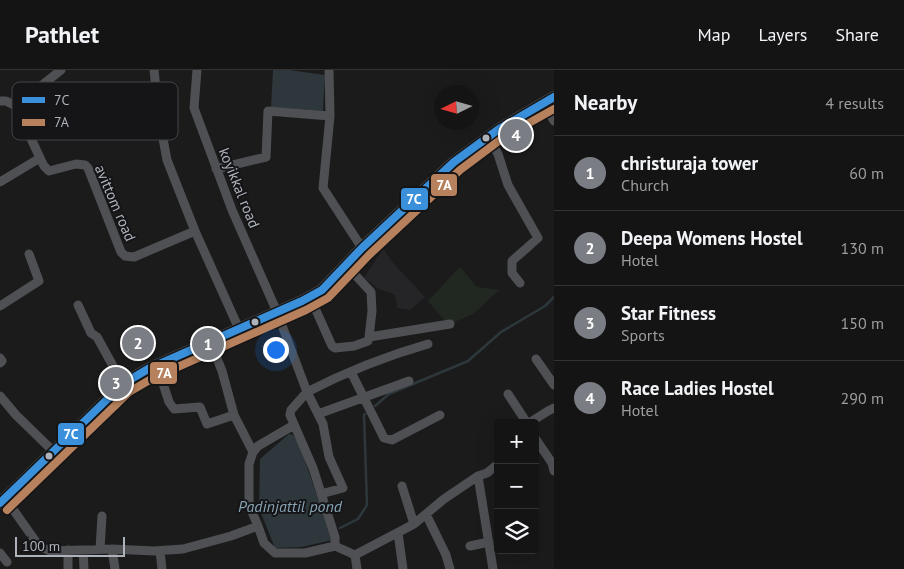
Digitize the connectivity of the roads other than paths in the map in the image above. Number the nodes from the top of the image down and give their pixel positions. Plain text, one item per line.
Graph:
1 (61, 70) edge
2 (197, 70) edge
3 (329, 70) edge
4 (46, 82) edge
5 (549, 100) edge
6 (0, 101) edge
7 (12, 104) edge
8 (330, 116) junction
9 (554, 122) edge
10 (488, 137) junction
11 (32, 140) edge
12 (163, 140) edge
13 (40, 158) junction
14 (216, 169) junction
15 (0, 182) edge
16 (195, 231) junction
17 (362, 248) junction
18 (29, 254) dead end
19 (346, 264) junction
20 (520, 283) dead end
21 (310, 297) junction
22 (78, 305) dead end
23 (0, 306) edge
24 (276, 312) junction
25 (450, 324) dead end
26 (239, 329) junction
27 (369, 337) junction
28 (210, 341) junction
29 (428, 344) dead end
30 (0, 358) edge
31 (536, 359) dead end
32 (0, 362) edge
33 (158, 365) junction
34 (351, 372) junction
35 (409, 381) dead end
36 (123, 384) junction
37 (554, 385) edge
38 (307, 392) junction
39 (508, 394) dead end
40 (0, 396) edge
41 (364, 397) junction
42 (554, 408) edge
43 (318, 414) junction
44 (234, 415) junction
45 (440, 415) dead end
46 (525, 419) edge
47 (535, 419) edge
48 (294, 425) junction
49 (539, 444) edge
50 (53, 451) junction
51 (253, 452) junction
52 (494, 467) edge
53 (554, 471) edge
54 (478, 476) junction
55 (402, 486) dead end
56 (321, 494) junction
57 (2, 500) edge
58 (426, 514) junction
59 (102, 516) dead end
60 (414, 524) junction
61 (258, 526) junction
62 (398, 533) junction
63 (488, 542) junction
64 (335, 546) junction
65 (470, 546) dead end
66 (100, 549) junction
67 (112, 549) junction
68 (68, 550) junction
69 (83, 550) junction
70 (160, 551) junction
71 (0, 553) edge
72 (355, 555) junction
73 (7, 562) dead end
74 (68, 569) edge
75 (84, 569) edge
76 (115, 569) edge
77 (162, 569) edge
78 (358, 569) edge
79 (403, 569) edge
80 (450, 569) edge
81 (493, 569) edge

1 - 4 street
2 - 14 street, koyikkal road
3 - 8 street
5 - 9 street
5 - 10 main road
6 - 7 street
8 - 14 street
8 - 17 street
10 - 17 main road
10 - 20 street
11 - 13 street
12 - 16 street
13 - 15 street
13 - 16 street, avittom road
14 - 24 street, koyikkal road
16 - 26 street
17 - 19 main road
18 - 23 street
19 - 21 main road
19 - 27 street
21 - 24 main road
21 - 27 street
22 - 36 street
24 - 26 main road
24 - 38 street, koyikkal road
25 - 27 street
26 - 28 main road
28 - 33 main road
28 - 44 street
29 - 34 street
30 - 32 street
31 - 37 street
33 - 36 main road
33 - 44 street
34 - 38 street
34 - 41 street
35 - 41 street
36 - 50 main road
38 - 43 street, koyikkal road
38 - 48 street
39 - 46 street
40 - 50 street
41 - 43 street
41 - 45 street
42 - 47 street
43 - 56 street, koyikkal road
44 - 51 street
48 - 51 street
48 - 56 street
49 - 53 street
50 - 57 main road
51 - 61 street
52 - 54 street
54 - 58 street
54 - 63 street
55 - 60 street
56 - 64 street
57 - 68 street
58 - 60 street
58 - 80 street
59 - 66 street
60 - 62 street
61 - 64 street
61 - 70 street
62 - 72 street
62 - 79 street
63 - 65 street
63 - 81 street
64 - 72 street
66 - 67 street
66 - 69 street
67 - 70 street
67 - 76 street
68 - 69 street
68 - 74 street
69 - 75 street
70 - 77 street
71 - 73 street
72 - 78 street

